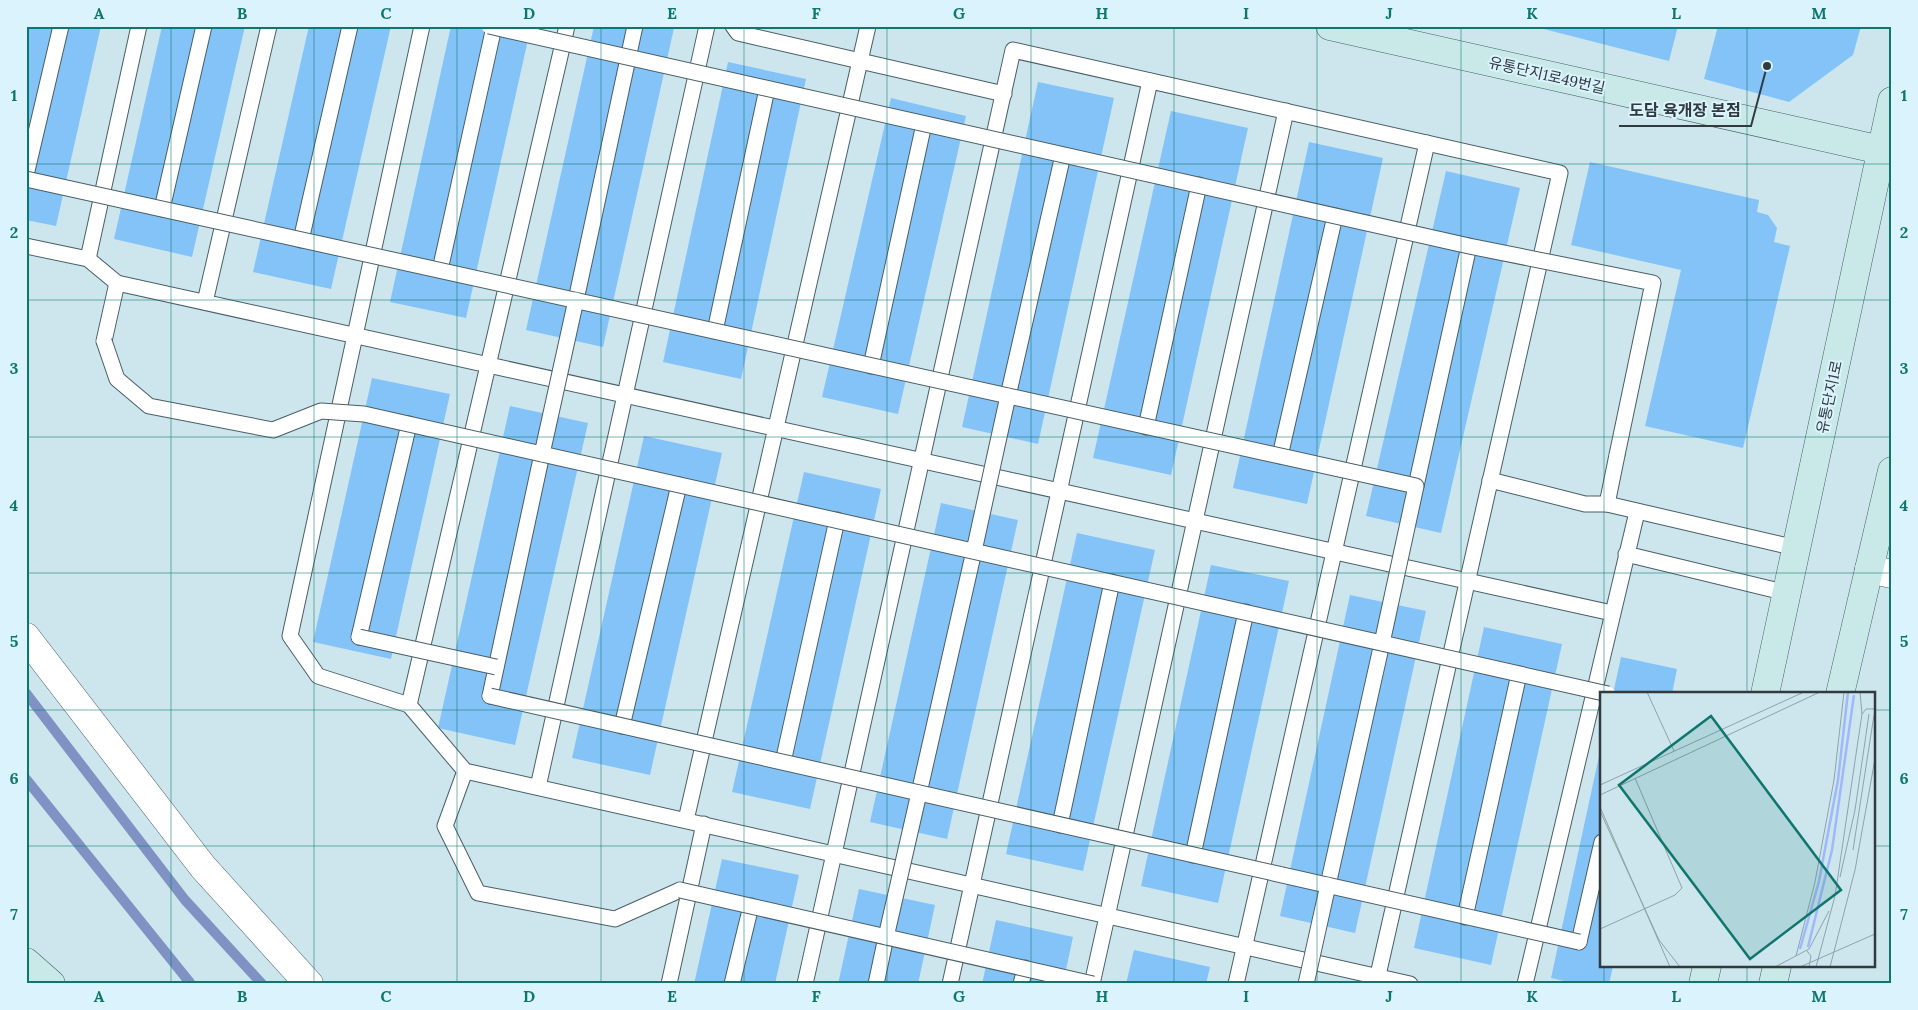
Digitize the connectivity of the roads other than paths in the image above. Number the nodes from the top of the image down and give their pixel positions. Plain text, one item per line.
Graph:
1 (61, 26) edge
2 (139, 26) edge
3 (204, 26) edge
4 (269, 26) edge
5 (350, 26) edge
6 (422, 26) edge
7 (567, 26) edge
8 (636, 26) edge
9 (707, 26) edge
10 (732, 26) edge
11 (868, 26) edge
12 (1330, 26) edge
13 (492, 27) edge
14 (629, 58) junction
15 (860, 61) junction
16 (1150, 81) junction
17 (767, 89) junction
18 (1004, 94) junction
19 (1892, 101) edge
20 (1286, 111) junction
21 (924, 124) junction
22 (1427, 143) junction
23 (1881, 150) junction
24 (1063, 155) junction
25 (26, 175) edge
26 (26, 179) edge
27 (1198, 186) junction
28 (162, 209) junction
29 (1334, 216) junction
30 (301, 240) junction
31 (26, 246) edge
32 (1469, 246) junction
33 (88, 259) junction
34 (440, 270) junction
35 (117, 283) junction
36 (576, 300) junction
37 (205, 302) junction
38 (715, 331) junction
39 (355, 336) junction
40 (488, 365) junction
41 (871, 366) junction
42 (625, 395) junction
43 (1008, 396) junction
44 (409, 424) junction
45 (1146, 426) junction
46 (776, 428) junction
47 (542, 454) junction
48 (1280, 456) junction
49 (922, 461) junction
50 (1892, 471) edge
51 (1490, 480) junction
52 (679, 485) junction
53 (1416, 486) junction
54 (1059, 491) junction
55 (1607, 504) junction
56 (1636, 512) junction
57 (837, 520) junction
58 (1195, 521) junction
59 (1796, 548) junction
60 (974, 551) junction
61 (1334, 552) junction
62 (1626, 554) junction
63 (1881, 572) edge
64 (1112, 582) junction
65 (1468, 582) junction
66 (1787, 593) junction
67 (1246, 612) junction
68 (1612, 614) junction
69 (26, 637) edge
70 (1382, 642) junction
71 (496, 667) junction
72 (1519, 674) junction
73 (1600, 692) edge
74 (1765, 692) edge
75 (1841, 692) edge
76 (409, 705) junction
77 (622, 726) junction
78 (784, 762) junction
79 (465, 771) junction
80 (538, 787) junction
81 (919, 793) junction
82 (686, 820) junction
83 (704, 824) junction
84 (1060, 825) junction
85 (1600, 851) edge
86 (834, 854) junction
87 (1193, 855) junction
88 (972, 885) junction
89 (1328, 885) junction
90 (751, 906) junction
91 (1107, 915) junction
92 (1465, 917) junction
93 (886, 937) junction
94 (1245, 947) junction
95 (26, 962) edge
96 (1025, 968) junction
97 (1707, 968) edge
98 (1777, 968) edge
99 (26, 974) edge
100 (1377, 980) edge
101 (34, 984) edge
102 (51, 984) edge
103 (309, 984) edge
104 (669, 984) edge
105 (732, 984) edge
106 (805, 984) edge
107 (876, 984) edge
108 (950, 984) edge
109 (1022, 984) edge
110 (1093, 984) edge
111 (1236, 984) edge
112 (1306, 984) edge
113 (1410, 984) edge
114 (1525, 984) edge
115 (1703, 984) edge
116 (1773, 984) edge

1 - 25 lane
2 - 33 lane
3 - 28 lane
4 - 37 lane
5 - 30 lane
6 - 39 lane
7 - 40 lane
8 - 14 lane
9 - 42 lane
10 - 15 lane
11 - 15 lane
12 - 23 main road, 유통단지1로49번길
13 - 14 lane, bridge
13 - 34 lane
14 - 17 lane, bridge
14 - 36 lane
15 - 18 lane
15 - 46 lane
16 - 18 lane
16 - 20 lane
16 - 54 lane
17 - 21 lane, bridge
17 - 38 lane
18 - 49 lane
19 - 23 main road, 유통단지1로
20 - 22 lane
20 - 58 lane
21 - 24 lane, bridge
21 - 41 lane
22 - 51 lane
22 - 61 lane
23 - 59 main road, 유통단지1로
24 - 27 lane, bridge
24 - 43 lane
26 - 28 lane, bridge
27 - 29 lane, bridge
27 - 45 lane
28 - 30 lane, bridge
29 - 32 lane, bridge
29 - 48 lane
30 - 34 lane, bridge
31 - 33 lane
32 - 53 lane
32 - 55 lane, bridge
33 - 35 lane
34 - 36 lane, bridge
35 - 37 lane
35 - 44 lane, bridge
36 - 38 lane, bridge
36 - 47 lane, bridge
37 - 39 lane
38 - 41 lane, bridge
39 - 40 lane
39 - 76 lane
40 - 42 lane
40 - 76 lane
41 - 43 lane, bridge
42 - 46 lane
42 - 80 lane
43 - 45 lane, bridge
43 - 60 lane, bridge
44 - 47 lane, bridge
44 - 71 lane, bridge
45 - 48 lane, bridge
46 - 49 lane
46 - 82 lane
47 - 52 lane, bridge
47 - 71 lane
48 - 53 lane, bridge
49 - 54 lane
49 - 86 lane
50 - 63 main road
51 - 55 lane
51 - 65 lane
52 - 57 lane, bridge
52 - 77 lane
53 - 70 lane, bridge
54 - 58 lane
54 - 88 lane
55 - 56 lane
56 - 59 lane
56 - 62 lane
57 - 60 lane, bridge
57 - 78 lane
58 - 61 lane
58 - 91 lane
59 - 66 main road, 유통단지1로
60 - 64 lane, bridge
60 - 81 lane
61 - 65 lane
61 - 94 lane
62 - 66 lane
62 - 68 lane
63 - 75 main road
64 - 67 lane, bridge
64 - 84 lane
65 - 68 lane
65 - 100 lane
66 - 74 main road, 유통단지1로
67 - 70 lane, bridge
67 - 87 lane
68 - 114 lane
69 - 103 street
70 - 72 lane, bridge
70 - 89 lane
71 - 77 lane, bridge
72 - 73 lane, bridge
72 - 92 lane
76 - 79 lane
77 - 78 lane, bridge
78 - 81 lane, bridge
79 - 80 lane
79 - 90 lane, bridge
80 - 82 lane
81 - 84 lane, bridge
81 - 93 lane, bridge
82 - 83 lane
83 - 86 lane
83 - 104 lane
84 - 87 lane, bridge
85 - 92 lane, bridge
86 - 88 lane
86 - 106 lane
87 - 89 lane, bridge
88 - 91 lane
88 - 108 lane
89 - 92 lane, bridge
89 - 112 lane, bridge
90 - 93 lane, bridge
90 - 105 lane
91 - 94 lane
91 - 110 lane
93 - 96 lane, bridge
93 - 107 lane
94 - 100 lane
94 - 111 lane
95 - 102 main road
96 - 109 lane
96 - 110 lane, bridge
97 - 115 main road
98 - 116 main road
99 - 101 main road
100 - 113 lane

